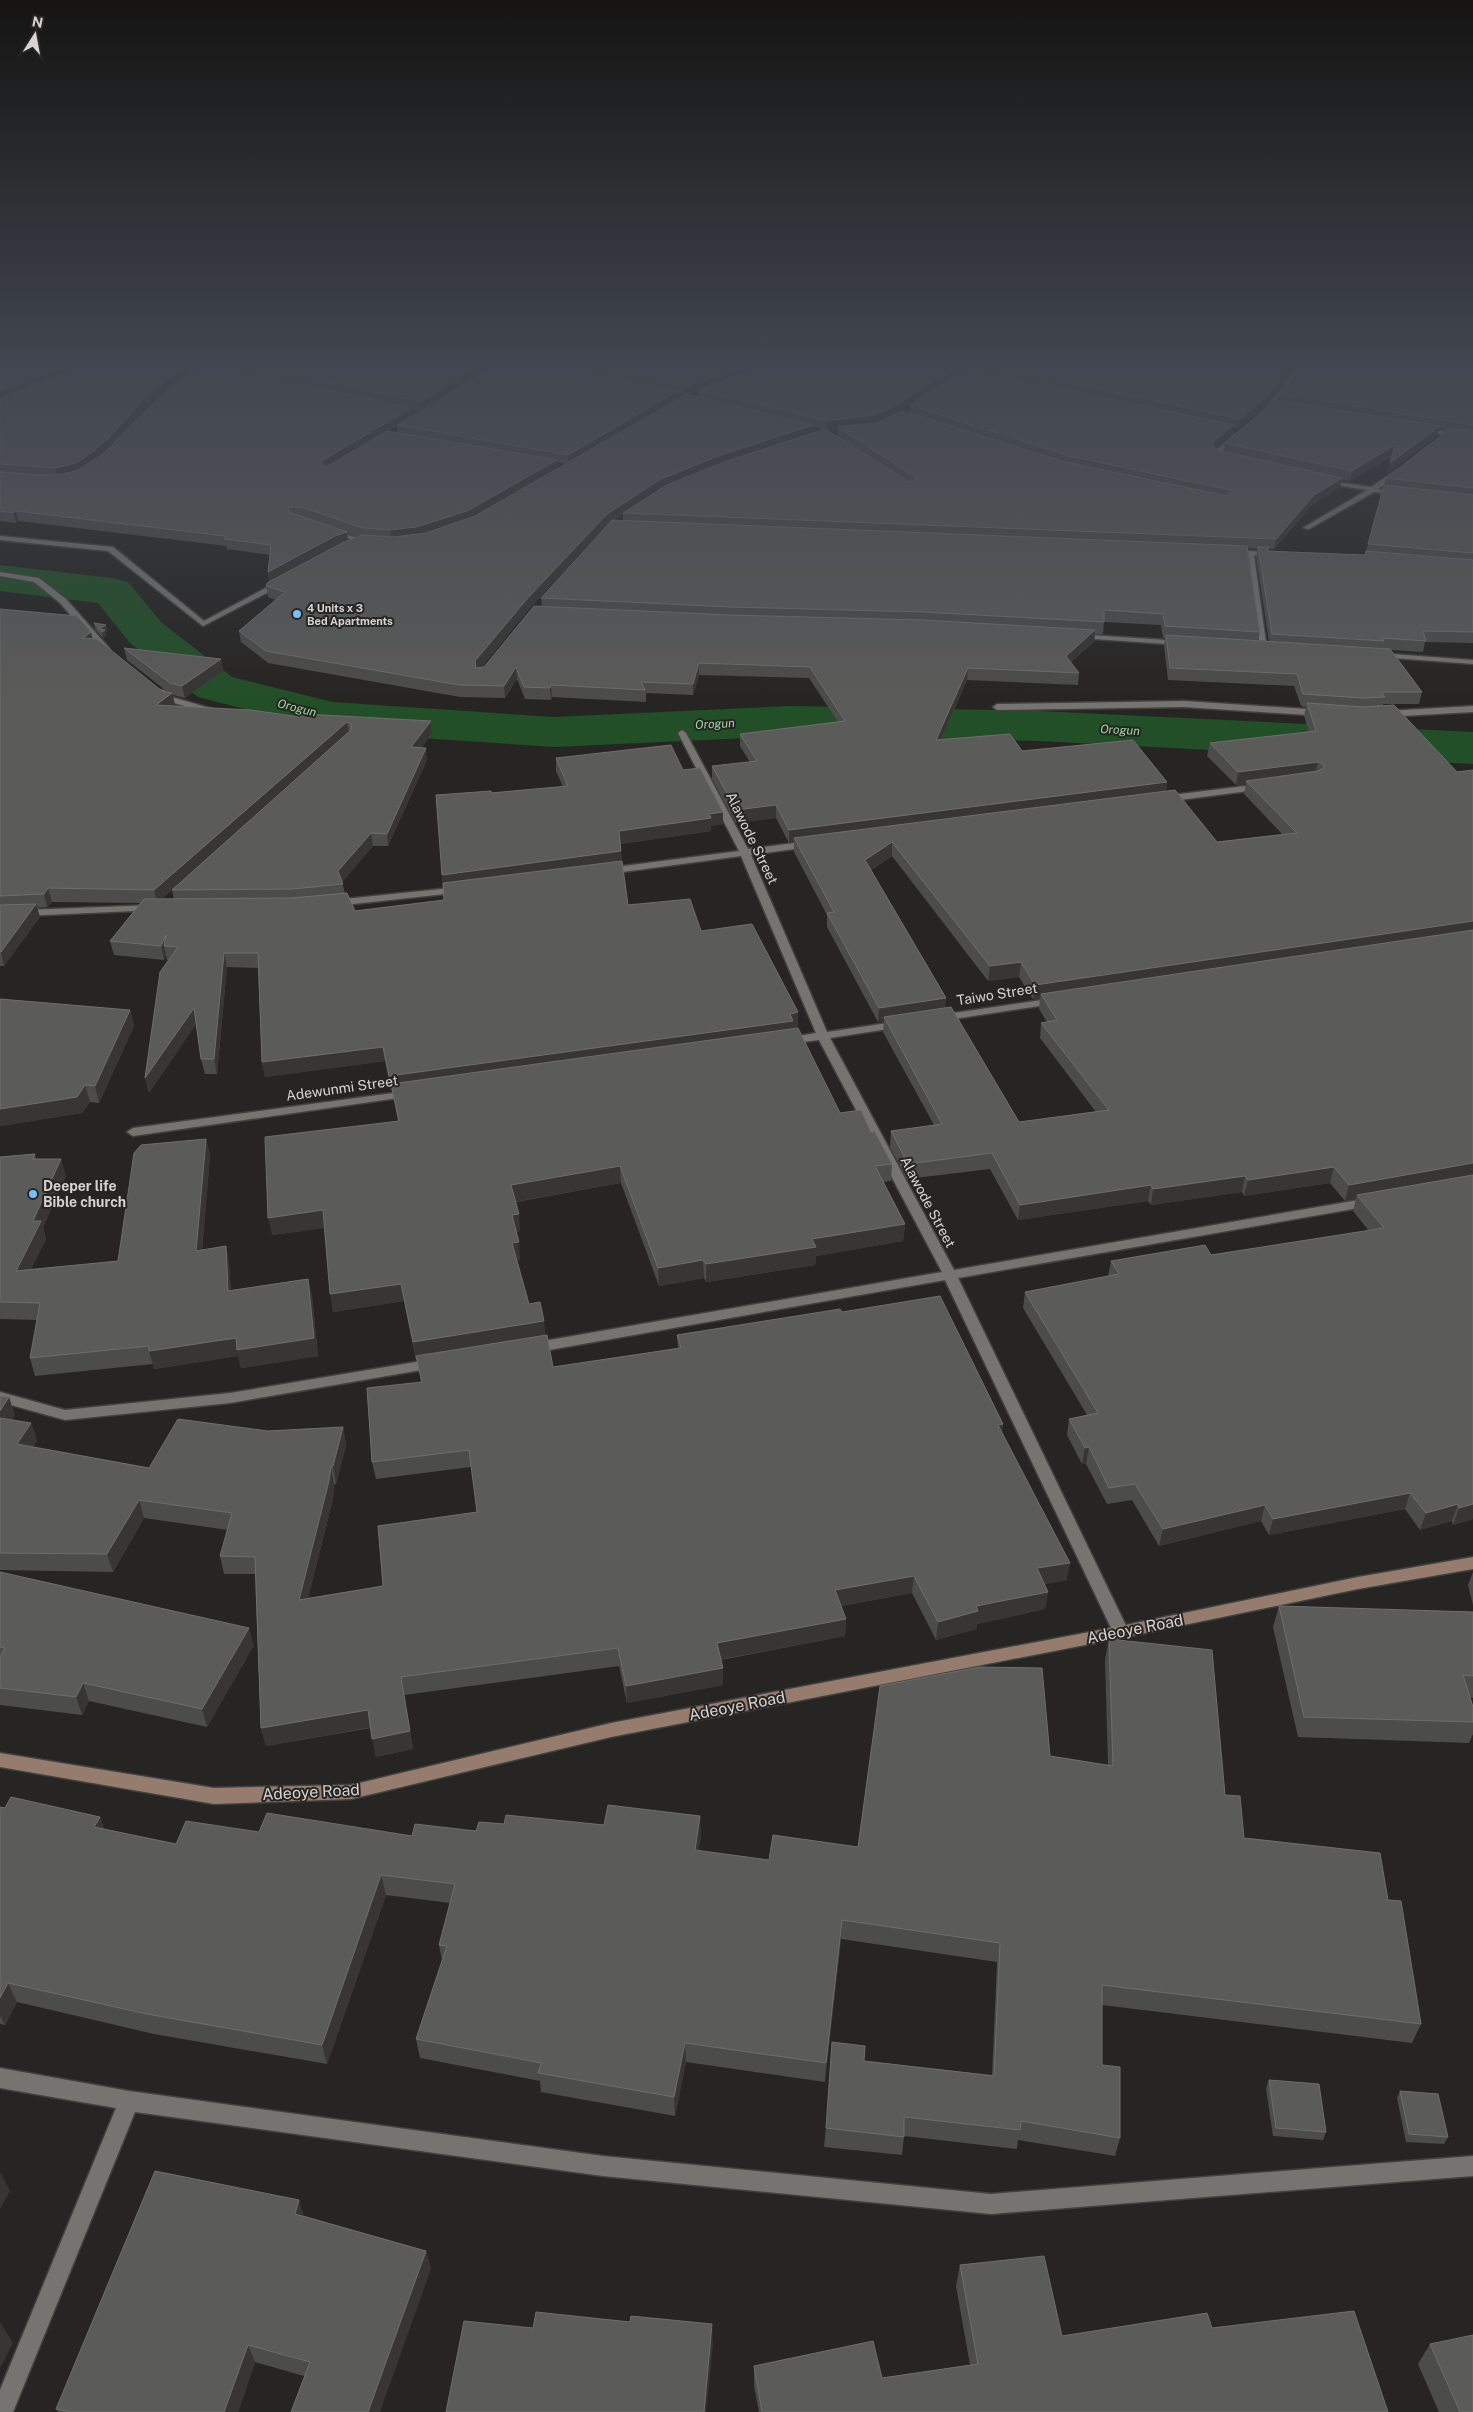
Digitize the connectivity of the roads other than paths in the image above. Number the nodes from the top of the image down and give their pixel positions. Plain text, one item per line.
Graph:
1 (1394, 475) edge
2 (1320, 480) edge
3 (1372, 490) junction
4 (1404, 494) edge
5 (1307, 528) dead end
6 (327, 530) edge
7 (0, 538) edge
8 (362, 542) junction
9 (381, 543) edge
10 (347, 548) edge
11 (1222, 552) edge
12 (1250, 553) junction
13 (1286, 554) edge
14 (0, 574) edge
15 (291, 577) edge
16 (1069, 636) edge
17 (1186, 643) edge
18 (1255, 647) edge
19 (1264, 648) junction
20 (1274, 648) edge
21 (1370, 655) edge
22 (116, 659) edge
23 (1473, 662) edge
24 (154, 687) edge
25 (998, 706) dead end
26 (1473, 709) edge
27 (1332, 713) edge
28 (225, 714) edge
29 (1380, 714) edge
30 (682, 733) dead end
31 (1276, 785) edge
32 (1148, 801) edge
33 (824, 842) edge
34 (744, 853) junction
35 (600, 872) edge
36 (475, 888) edge
37 (322, 904) edge
38 (161, 908) edge
39 (0, 914) edge
40 (1066, 999) edge
41 (930, 1020) edge
42 (911, 1023) edge
43 (823, 1036) junction
44 (774, 1043) edge
45 (419, 1092) edge
46 (133, 1132) dead end
47 (1386, 1199) edge
48 (949, 1274) junction
49 (523, 1349) edge
50 (445, 1362) edge
51 (0, 1397) edge
52 (1473, 1563) edge
53 (1121, 1632) junction
54 (0, 1760) edge
55 (0, 2078) edge
56 (129, 2101) junction
57 (1473, 2166) edge
58 (2, 2412) edge

1 - 3 street
2 - 3 street
3 - 4 street
3 - 5 street
6 - 8 street
7 - 15 street
8 - 9 street
8 - 10 street
11 - 12 street
12 - 13 street
12 - 19 street
14 - 22 street
16 - 17 street
18 - 19 street
19 - 20 street
21 - 23 street
24 - 28 street
25 - 27 street
26 - 29 street
30 - 34 street, Alawode Street
31 - 32 street
33 - 34 street
34 - 35 street
34 - 43 street, Alawode Street
36 - 37 street
38 - 39 street
40 - 41 street, Taiwo Street
42 - 43 street
43 - 44 street
43 - 48 street, Alawode Street
45 - 46 street, Adewunmi Street
47 - 48 street
48 - 49 street
48 - 53 street, Alawode Street
50 - 51 street
52 - 53 street, Adeoye Road
53 - 54 street, Adeoye Road
55 - 56 street
56 - 57 street
56 - 58 street

